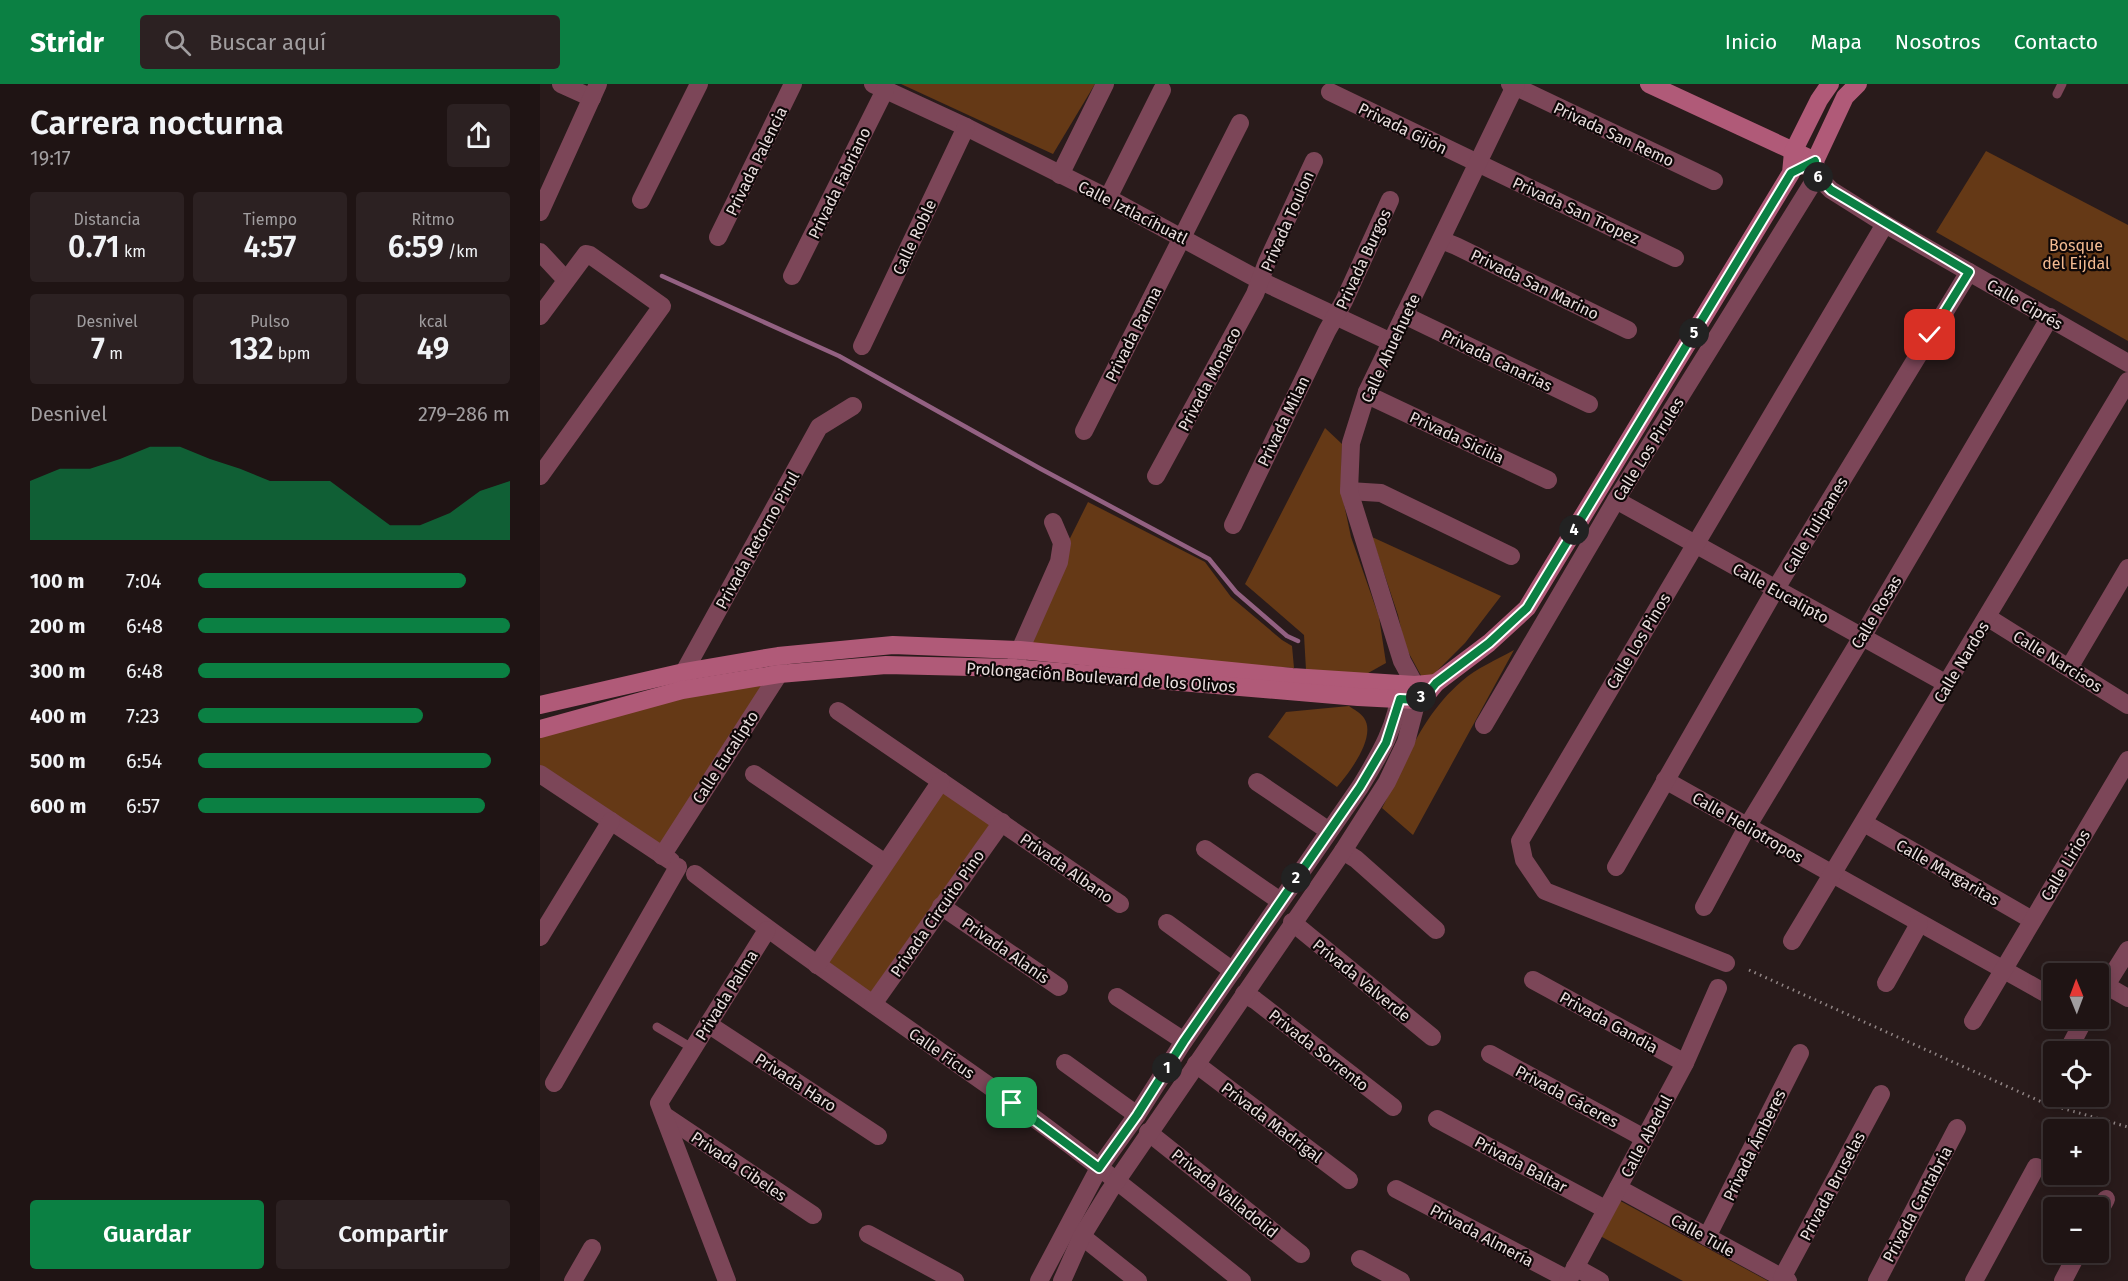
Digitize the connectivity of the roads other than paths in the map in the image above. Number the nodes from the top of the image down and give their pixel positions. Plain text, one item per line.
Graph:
1 (561, 84) edge
2 (699, 84) edge
3 (794, 84) edge
4 (1105, 84) edge
5 (1649, 84) edge
6 (1830, 84) edge
7 (1858, 84) edge
8 (2062, 84) edge
9 (1514, 85) edge
10 (879, 87) edge
11 (1162, 90) dead end
12 (595, 91) edge
13 (1330, 92) dead end
14 (2056, 94) dead end
15 (1240, 123) dead end
16 (966, 128) junction
17 (1792, 152) junction
18 (1314, 161) dead end
19 (1477, 163) junction
20 (1816, 169) junction
21 (1791, 173) junction
22 (1060, 175) junction
23 (1714, 182) dead end
24 (1108, 198) junction
25 (641, 200) dead end
26 (1390, 200) dead end
27 (540, 213) edge
28 (1885, 224) junction
29 (718, 237) dead end
30 (1183, 238) junction
31 (1441, 240) junction
32 (540, 252) edge
33 (1675, 258) dead end
34 (1969, 272) junction
35 (792, 276) dead end
36 (566, 280) junction
37 (1260, 281) junction
38 (1404, 315) junction
39 (540, 316) edge
40 (1335, 318) junction
41 (2050, 318) junction
42 (1628, 330) dead end
43 (1391, 342) junction
44 (862, 346) dead end
45 (2128, 363) edge
46 (2128, 381) edge
47 (1367, 392) junction
48 (1589, 404) dead end
49 (853, 406) dead end
50 (1084, 431) dead end
51 (540, 476) edge
52 (1156, 476) dead end
53 (1548, 480) dead end
54 (1349, 491) junction
55 (1616, 500) junction
56 (1053, 522) dead end
57 (1233, 525) dead end
58 (1695, 545) junction
59 (1511, 556) dead end
60 (2128, 568) edge
61 (1775, 590) junction
62 (1987, 617) junction
63 (1862, 637) junction
64 (1020, 650) junction
65 (778, 665) junction
66 (1014, 668) junction
67 (2069, 668) junction
68 (683, 681) junction
69 (1947, 684) junction
70 (1408, 692) junction
71 (540, 705) edge
72 (2128, 705) edge
73 (838, 711) dead end
74 (1485, 725) dead end
75 (540, 729) edge
76 (2128, 760) edge
77 (540, 774) edge
78 (754, 774) dead end
79 (934, 777) junction
80 (1665, 780) junction
81 (1257, 782) dead end
82 (611, 821) junction
83 (1864, 823) junction
84 (1008, 827) junction
85 (1747, 827) junction
86 (1329, 831) junction
87 (1205, 849) dead end
88 (1343, 851) junction
89 (662, 856) junction
90 (877, 858) junction
91 (1616, 867) dead end
92 (686, 871) junction
93 (1831, 874) junction
94 (1280, 901) junction
95 (1120, 904) dead end
96 (1704, 907) dead end
97 (947, 910) junction
98 (2032, 920) junction
99 (1292, 922) junction
100 (1167, 923) dead end
101 (1919, 924) junction
102 (767, 930) junction
103 (1436, 930) dead end
104 (540, 937) edge
105 (1792, 941) dead end
106 (2128, 950) edge
107 (1726, 963) dead end
108 (817, 965) junction
109 (2003, 970) junction
110 (1233, 971) junction
111 (1533, 980) dead end
112 (2109, 982) edge
113 (1886, 983) dead end
114 (1059, 987) dead end
115 (1718, 988) dead end
116 (2043, 992) edge
117 (2109, 993) edge
118 (1244, 994) junction
119 (1117, 997) dead end
120 (2128, 998) edge
121 (873, 1004) junction
122 (1972, 1021) dead end
123 (711, 1026) junction
124 (657, 1027) dead end
125 (1432, 1037) dead end
126 (1184, 1041) junction
127 (1800, 1053) dead end
128 (689, 1054) junction
129 (1490, 1054) dead end
130 (1065, 1063) dead end
131 (1685, 1063) junction
132 (1196, 1064) junction
133 (554, 1083) dead end
134 (1881, 1094) dead end
135 (1393, 1107) dead end
136 (1137, 1115) junction
137 (664, 1116) junction
138 (1437, 1119) dead end
139 (1957, 1128) dead end
140 (1148, 1132) junction
141 (878, 1136) dead end
142 (1644, 1138) junction
143 (2036, 1167) dead end
144 (1099, 1168) junction
145 (1349, 1180) dead end
146 (1116, 1181) junction
147 (1618, 1188) junction
148 (1396, 1189) dead end
149 (1605, 1209) junction
150 (813, 1215) dead end
151 (1075, 1231) junction
152 (868, 1234) dead end
153 (1707, 1237) junction
154 (592, 1248) dead end
155 (1301, 1254) dead end
156 (1360, 1259) dead end
157 (2072, 1263) edge
158 (1571, 1276) edge
159 (1785, 1279) edge
160 (573, 1281) edge
161 (727, 1281) edge
162 (955, 1281) edge
163 (1039, 1281) edge
164 (1062, 1281) edge
165 (1138, 1281) edge
166 (1242, 1281) edge
167 (1401, 1281) edge
168 (1600, 1281) edge
169 (1877, 1281) edge
170 (1974, 1281) edge
171 (2063, 1281) edge

1 - 12 street
2 - 25 street
3 - 29 street, Privada Palencia
4 - 22 street
5 - 17 street, Calle Ciprés
6 - 17 street
7 - 20 street
8 - 14 lane
9 - 19 street, Calle Ahuehuete
9 - 23 street, Privada San Remo
10 - 16 street, Calle Iztlacíhuatl
10 - 35 street, Privada Fabriano
11 - 24 street
12 - 27 street
13 - 19 street, Privada Gijón
15 - 30 street, Privada Parma
16 - 22 street, Calle Iztlacíhuatl
16 - 44 street, Calle Roble
17 - 20 street, Calle Ciprés
17 - 21 street
18 - 37 street, Privada Toulon
19 - 31 street, Calle Ahuehuete
19 - 33 street, Privada San Tropez
20 - 21 street
20 - 28 street, Calle Ciprés
20 - 55 street, Calle Los Pirules
21 - 70 street
22 - 24 street, Calle Iztlacíhuatl
24 - 30 street, Calle Iztlacíhuatl
26 - 40 street, Privada Burgos
28 - 34 street, Calle Ciprés
28 - 58 street, Calle Los Pinos
30 - 37 street, Calle Iztlacíhuatl
30 - 50 street, Privada Parma
31 - 38 street, Calle Ahuehuete
31 - 42 street, Privada San Marino
32 - 36 street
34 - 41 street, Calle Ciprés
34 - 61 street, Calle Tulipanes
36 - 39 street
36 - 51 street
37 - 40 street, Calle Iztlacíhuatl
37 - 52 street, Privada Monaco
38 - 43 street, Calle Ahuehuete
38 - 48 street, Privada Canarias
40 - 43 street, Calle Iztlacíhuatl
40 - 57 street, Privada Milan
41 - 45 street, Calle Ciprés
41 - 63 street, Calle Rosas
43 - 47 street, Calle Ahuehuete
46 - 62 street, Calle Nardos
47 - 53 street, Privada Sicilia
47 - 54 street, Calle Ahuehuete
49 - 68 street, Privada Retorno Pirul
54 - 59 street
54 - 70 street, Calle Ahuehuete
55 - 58 street, Calle Eucalipto
55 - 74 street, Calle Los Pirules
56 - 64 street
58 - 61 street, Calle Eucalipto
58 - 107 street, Calle Los Pinos
60 - 67 street
61 - 63 street, Calle Eucalipto
61 - 80 street, Calle Tulipanes
62 - 67 street, Calle Narcisos
62 - 69 street, Calle Nardos
63 - 69 street, Calle Eucalipto
63 - 85 street, Calle Rosas
64 - 65 street, Prolongación Boulevard de los Olivos
64 - 66 street
64 - 70 street, Prolongación Boulevard de los Olivos
65 - 66 street, Prolongación Boulevard de los Olivos
65 - 68 street, Prolongación Boulevard de los Olivos
65 - 89 street, Calle Eucalipto
66 - 70 street, Prolongación Boulevard de los Olivos
67 - 72 street, Calle Narcisos
68 - 71 street, Prolongación Boulevard de los Olivos
68 - 75 street, Prolongación Boulevard de los Olivos
69 - 83 street, Calle Nardos
70 - 86 street
70 - 88 street
73 - 79 street, Privada Albano
76 - 98 street, Calle Lirios
77 - 82 street, Calle Ficus
78 - 90 street
79 - 84 street, Privada Albano
79 - 90 street
80 - 85 street, Calle Heliotropos
80 - 91 street, Calle Tulipanes
81 - 86 street
82 - 89 street, Calle Ficus
82 - 104 street
83 - 93 street, Calle Nardos
83 - 98 street, Calle Margaritas
84 - 95 street, Privada Albano
84 - 97 street, Privada Circuito Pino
85 - 93 street, Calle Heliotropos
85 - 96 street, Calle Rosas
86 - 94 street
87 - 94 street
88 - 99 street
88 - 103 street
89 - 92 street, Calle Ficus
90 - 108 street
92 - 102 street, Calle Ficus
92 - 133 street
93 - 101 street, Calle Heliotropos
93 - 105 street, Calle Nardos
94 - 110 street
97 - 114 street, Privada Alanís
97 - 121 street, Privada Circuito Pino
98 - 109 street, Calle Lirios
99 - 118 street
99 - 125 street, Privada Valverde
100 - 110 street
101 - 109 street, Calle Heliotropos
101 - 113 street
102 - 108 street, Calle Ficus
102 - 123 street, Privada Palma
106 - 112 street
108 - 121 street, Calle Ficus
109 - 116 street, Calle Heliotropos
109 - 122 street, Calle Lirios
110 - 126 street
111 - 131 street, Privada Gandia
115 - 131 street, Calle Abedul
117 - 120 street
118 - 132 street
118 - 135 street, Privada Sorrento
119 - 126 street
121 - 144 street, Calle Ficus
123 - 128 street, Privada Palma
123 - 141 street, Privada Haro
124 - 128 lane
126 - 136 street
127 - 153 street, Privada Ámberes
128 - 137 street, Privada Cibeles
129 - 142 street, Privada Cáceres
130 - 136 street
131 - 142 street, Calle Abedul
132 - 140 street
132 - 145 street, Privada Madrigal
134 - 159 street, Privada Bruselas
136 - 144 street
137 - 150 street, Privada Cibeles
137 - 161 street, Privada Cibeles
138 - 149 street, Privada Baltar
139 - 169 street, Privada Cantabria
140 - 146 street
140 - 155 street, Privada Valladolid
142 - 147 street, Calle Abedul
143 - 170 street
144 - 146 street, Calle Ficus
144 - 151 street
146 - 151 street
146 - 166 street, Calle Ficus
147 - 149 street, Calle Abedul
147 - 153 street, Calle Tule
148 - 158 street, Privada Almería
149 - 158 street, Calle Abedul
151 - 163 street
151 - 164 street
151 - 165 street
152 - 162 street
153 - 159 street, Calle Tule
154 - 160 street
156 - 167 street
157 - 171 street
158 - 168 street, Privada Almería

